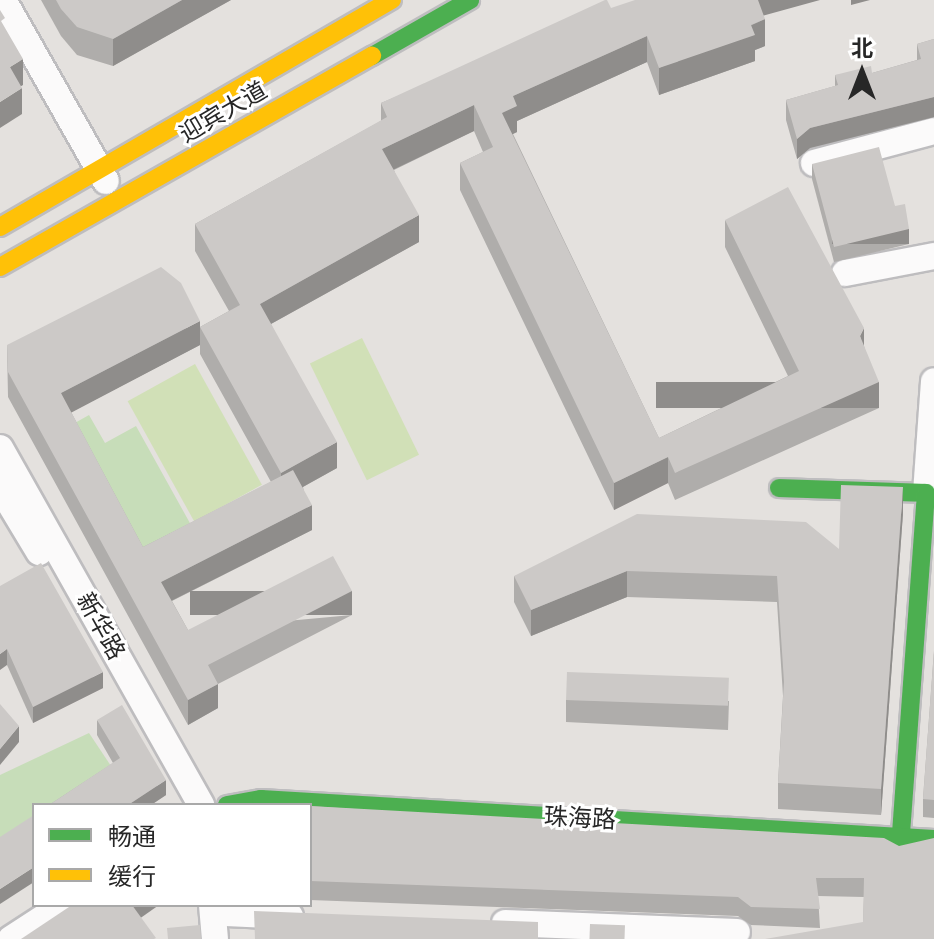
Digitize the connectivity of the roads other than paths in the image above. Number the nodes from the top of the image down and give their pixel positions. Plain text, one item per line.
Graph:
1 (3, 0) edge
2 (392, 0) edge
3 (470, 0) edge
4 (934, 131) edge
5 (814, 163) edge
6 (100, 169) junction
7 (117, 200) junction
8 (0, 227) edge
9 (934, 256) edge
10 (0, 267) edge
11 (845, 273) dead end
12 (934, 381) edge
13 (0, 448) edge
14 (0, 487) edge
15 (779, 488) dead end
16 (926, 493) junction
17 (188, 803) edge
18 (200, 803) edge
19 (238, 803) edge
20 (312, 808) edge
21 (934, 839) edge
22 (901, 840) junction
23 (934, 846) edge
24 (47, 907) edge
25 (60, 907) edge
26 (223, 916) edge
27 (322, 917) edge
28 (481, 923) edge
29 (737, 932) dead end
30 (0, 937) edge
31 (11, 939) edge
32 (215, 939) edge

1 - 6 street
2 - 6 street, 迎宾大道
3 - 7 street, 迎宾大道
4 - 5 street
6 - 7 street
6 - 8 street, 迎宾大道
7 - 10 street, 迎宾大道
9 - 11 street
12 - 16 street
13 - 18 street, 新华路
14 - 17 street, 新华路
15 - 16 street
16 - 22 street
19 - 22 street, 珠海路
20 - 22 street, 珠海路
21 - 22 street, 珠海路
22 - 23 street, 珠海路
24 - 30 street
25 - 31 street
26 - 27 street
26 - 32 street
28 - 29 street

